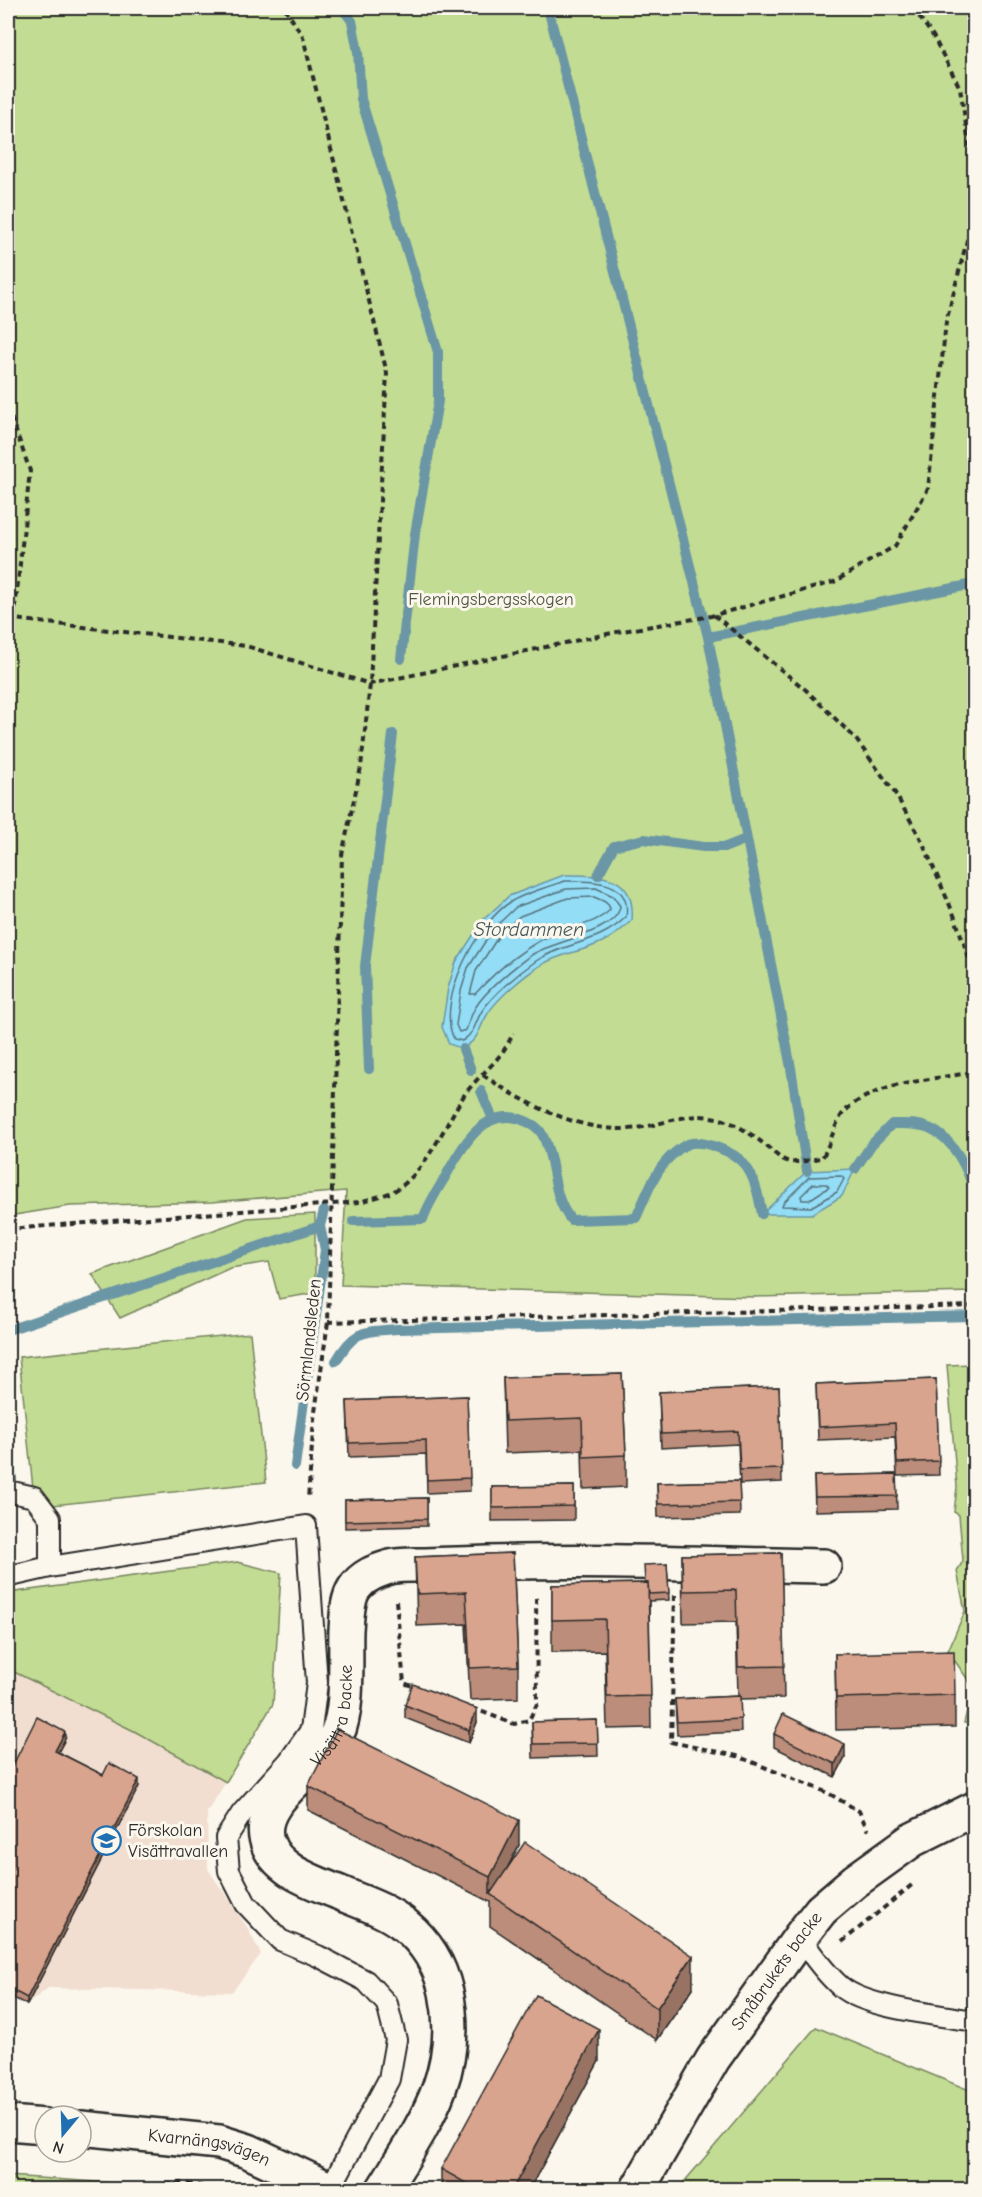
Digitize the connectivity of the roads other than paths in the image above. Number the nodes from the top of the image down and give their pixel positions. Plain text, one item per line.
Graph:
1 (8, 1491) edge
2 (824, 1566) dead end
3 (50, 1567) junction
4 (8, 1574) edge
5 (975, 1809) edge
6 (808, 1950) junction
7 (975, 2021) edge
8 (8, 2123) edge
9 (33, 2125) edge
10 (93, 2129) edge
11 (331, 2189) edge
12 (383, 2190) edge
13 (636, 2190) edge

1 - 3 lane
2 - 12 street, Visättra backe
3 - 4 lane
3 - 11 lane
5 - 6 street, Småbrukets backe
6 - 7 lane
6 - 13 street, Småbrukets backe
8 - 9 street
10 - 11 street, Kvarnängsvägen

